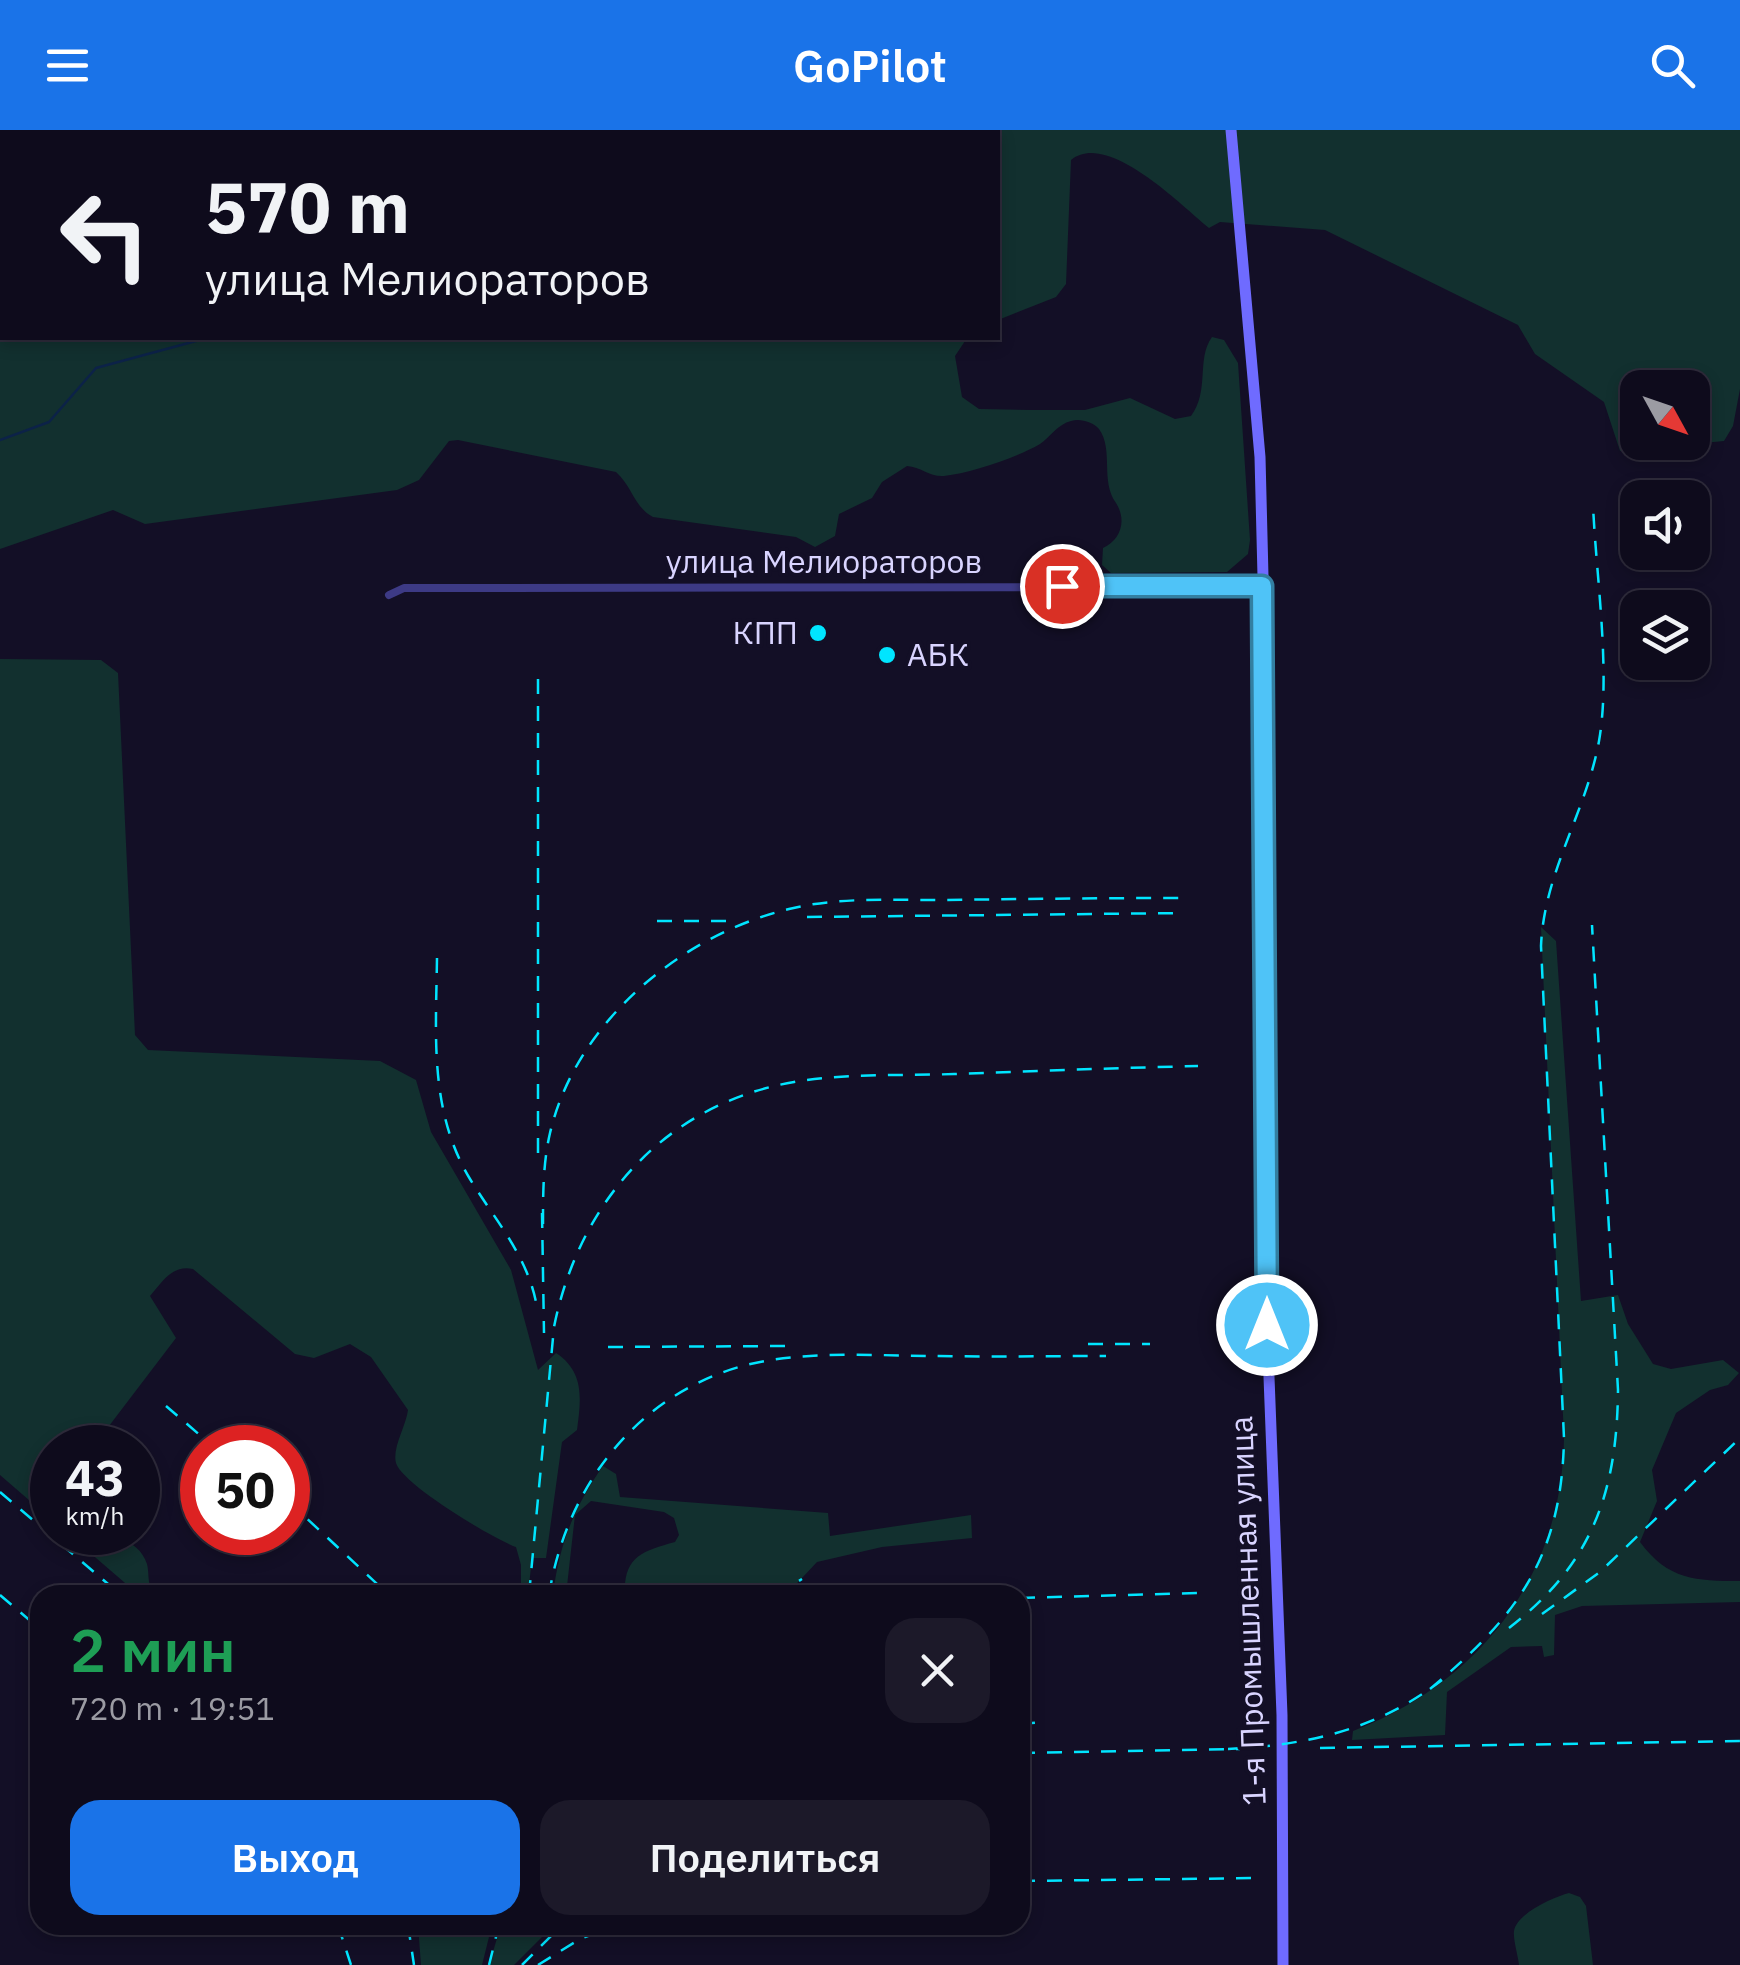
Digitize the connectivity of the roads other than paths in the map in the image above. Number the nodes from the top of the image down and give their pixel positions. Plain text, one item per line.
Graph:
1 (1231, 130) edge
2 (1262, 586) junction
3 (388, 595) dead end
4 (1282, 1965) edge

1 - 2 main road, 1-я Промышленная улица
2 - 3 street, улица Мелиораторов
2 - 4 main road, 1-я Промышленная улица

